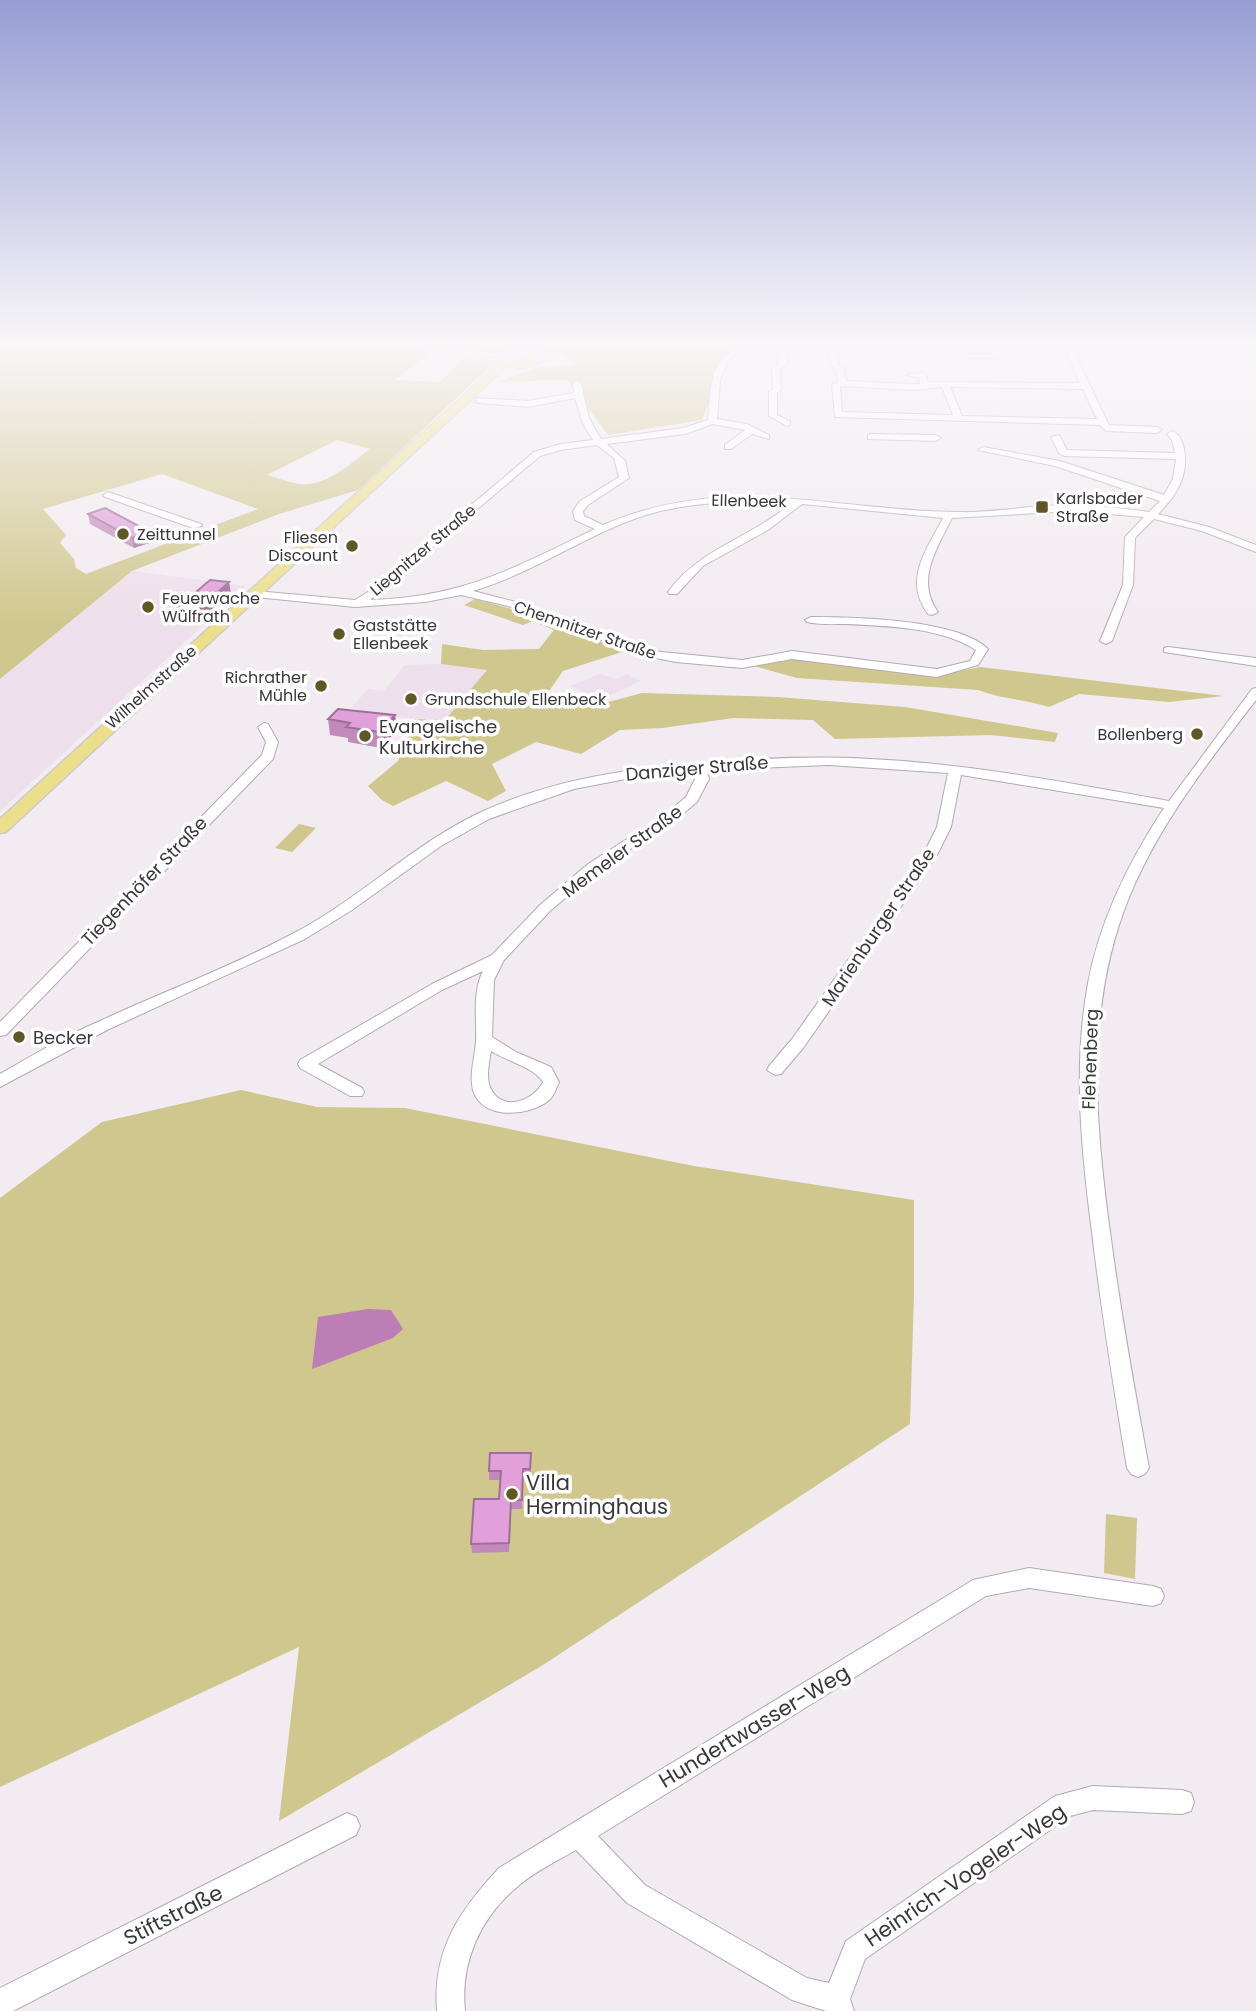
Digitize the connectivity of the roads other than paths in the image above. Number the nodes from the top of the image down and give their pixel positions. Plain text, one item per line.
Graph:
1 (1056, 437) dead end
2 (424, 438) edge
3 (598, 438) edge
4 (633, 438) edge
5 (740, 438) edge
6 (890, 438) edge
7 (936, 438) edge
8 (1177, 438) edge
9 (601, 442) junction
10 (728, 447) dead end
11 (983, 450) dead end
12 (1180, 456) junction
13 (108, 495) dead end
14 (1168, 500) junction
15 (794, 502) junction
16 (1151, 513) junction
17 (949, 515) junction
18 (197, 526) dead end
19 (602, 527) junction
20 (1256, 549) edge
21 (463, 592) junction
22 (673, 592) dead end
23 (256, 594) junction
24 (355, 604) junction
25 (932, 612) dead end
26 (811, 620) dead end
27 (1106, 641) dead end
28 (1168, 650) dead end
29 (1256, 662) edge
30 (1256, 692) edge
31 (264, 727) dead end
32 (700, 766) junction
33 (955, 772) junction
34 (1172, 806) junction
35 (0, 828) edge
36 (497, 958) junction
37 (0, 1031) edge
38 (484, 1039) junction
39 (775, 1070) dead end
40 (0, 1081) edge
41 (356, 1092) dead end
42 (1138, 1468) dead end
43 (1153, 1596) dead end
44 (1182, 1802) dead end
45 (347, 1826) dead end
46 (578, 1833) junction
47 (0, 2003) edge
48 (838, 2005) edge
49 (451, 2011) edge

1 - 12 street
2 - 23 main road, Wilhelmstraße
3 - 9 street
4 - 9 street, Liegnitzer Straße
5 - 10 street
6 - 7 street
8 - 12 street
9 - 19 street
9 - 24 street, Liegnitzer Straße
11 - 14 street
12 - 14 street
13 - 18 street
14 - 16 street
15 - 17 street, Ellenbeek
15 - 19 street, Ellenbeek
15 - 22 street
16 - 17 street, Ellenbeek
16 - 20 street, Ellenbeek
16 - 27 street
17 - 25 street
19 - 21 street, Ellenbeek
21 - 24 street, Ellenbeek
21 - 26 street, Chemnitzer Straße
23 - 24 street, Ellenbeek
23 - 35 main road, Wilhelmstraße
28 - 29 street
30 - 34 street, Flehenberg
31 - 37 street, Tiegenhöfer Straße
32 - 33 street, Danziger Straße
32 - 36 street, Memeler Straße
32 - 40 street, Danziger Straße
33 - 34 street, Danziger Straße
33 - 39 street, Marienburger Straße
34 - 42 street, Flehenberg
36 - 38 street, Memeler Straße
36 - 41 street, Memeler Straße
38 - 38 street, Memeler Straße
43 - 46 street, Hundertwasser-Weg
44 - 48 street, Heinrich-Vogeler-Weg
45 - 47 street, Stiftstraße
46 - 48 street
46 - 49 street, Hundertwasser-Weg

